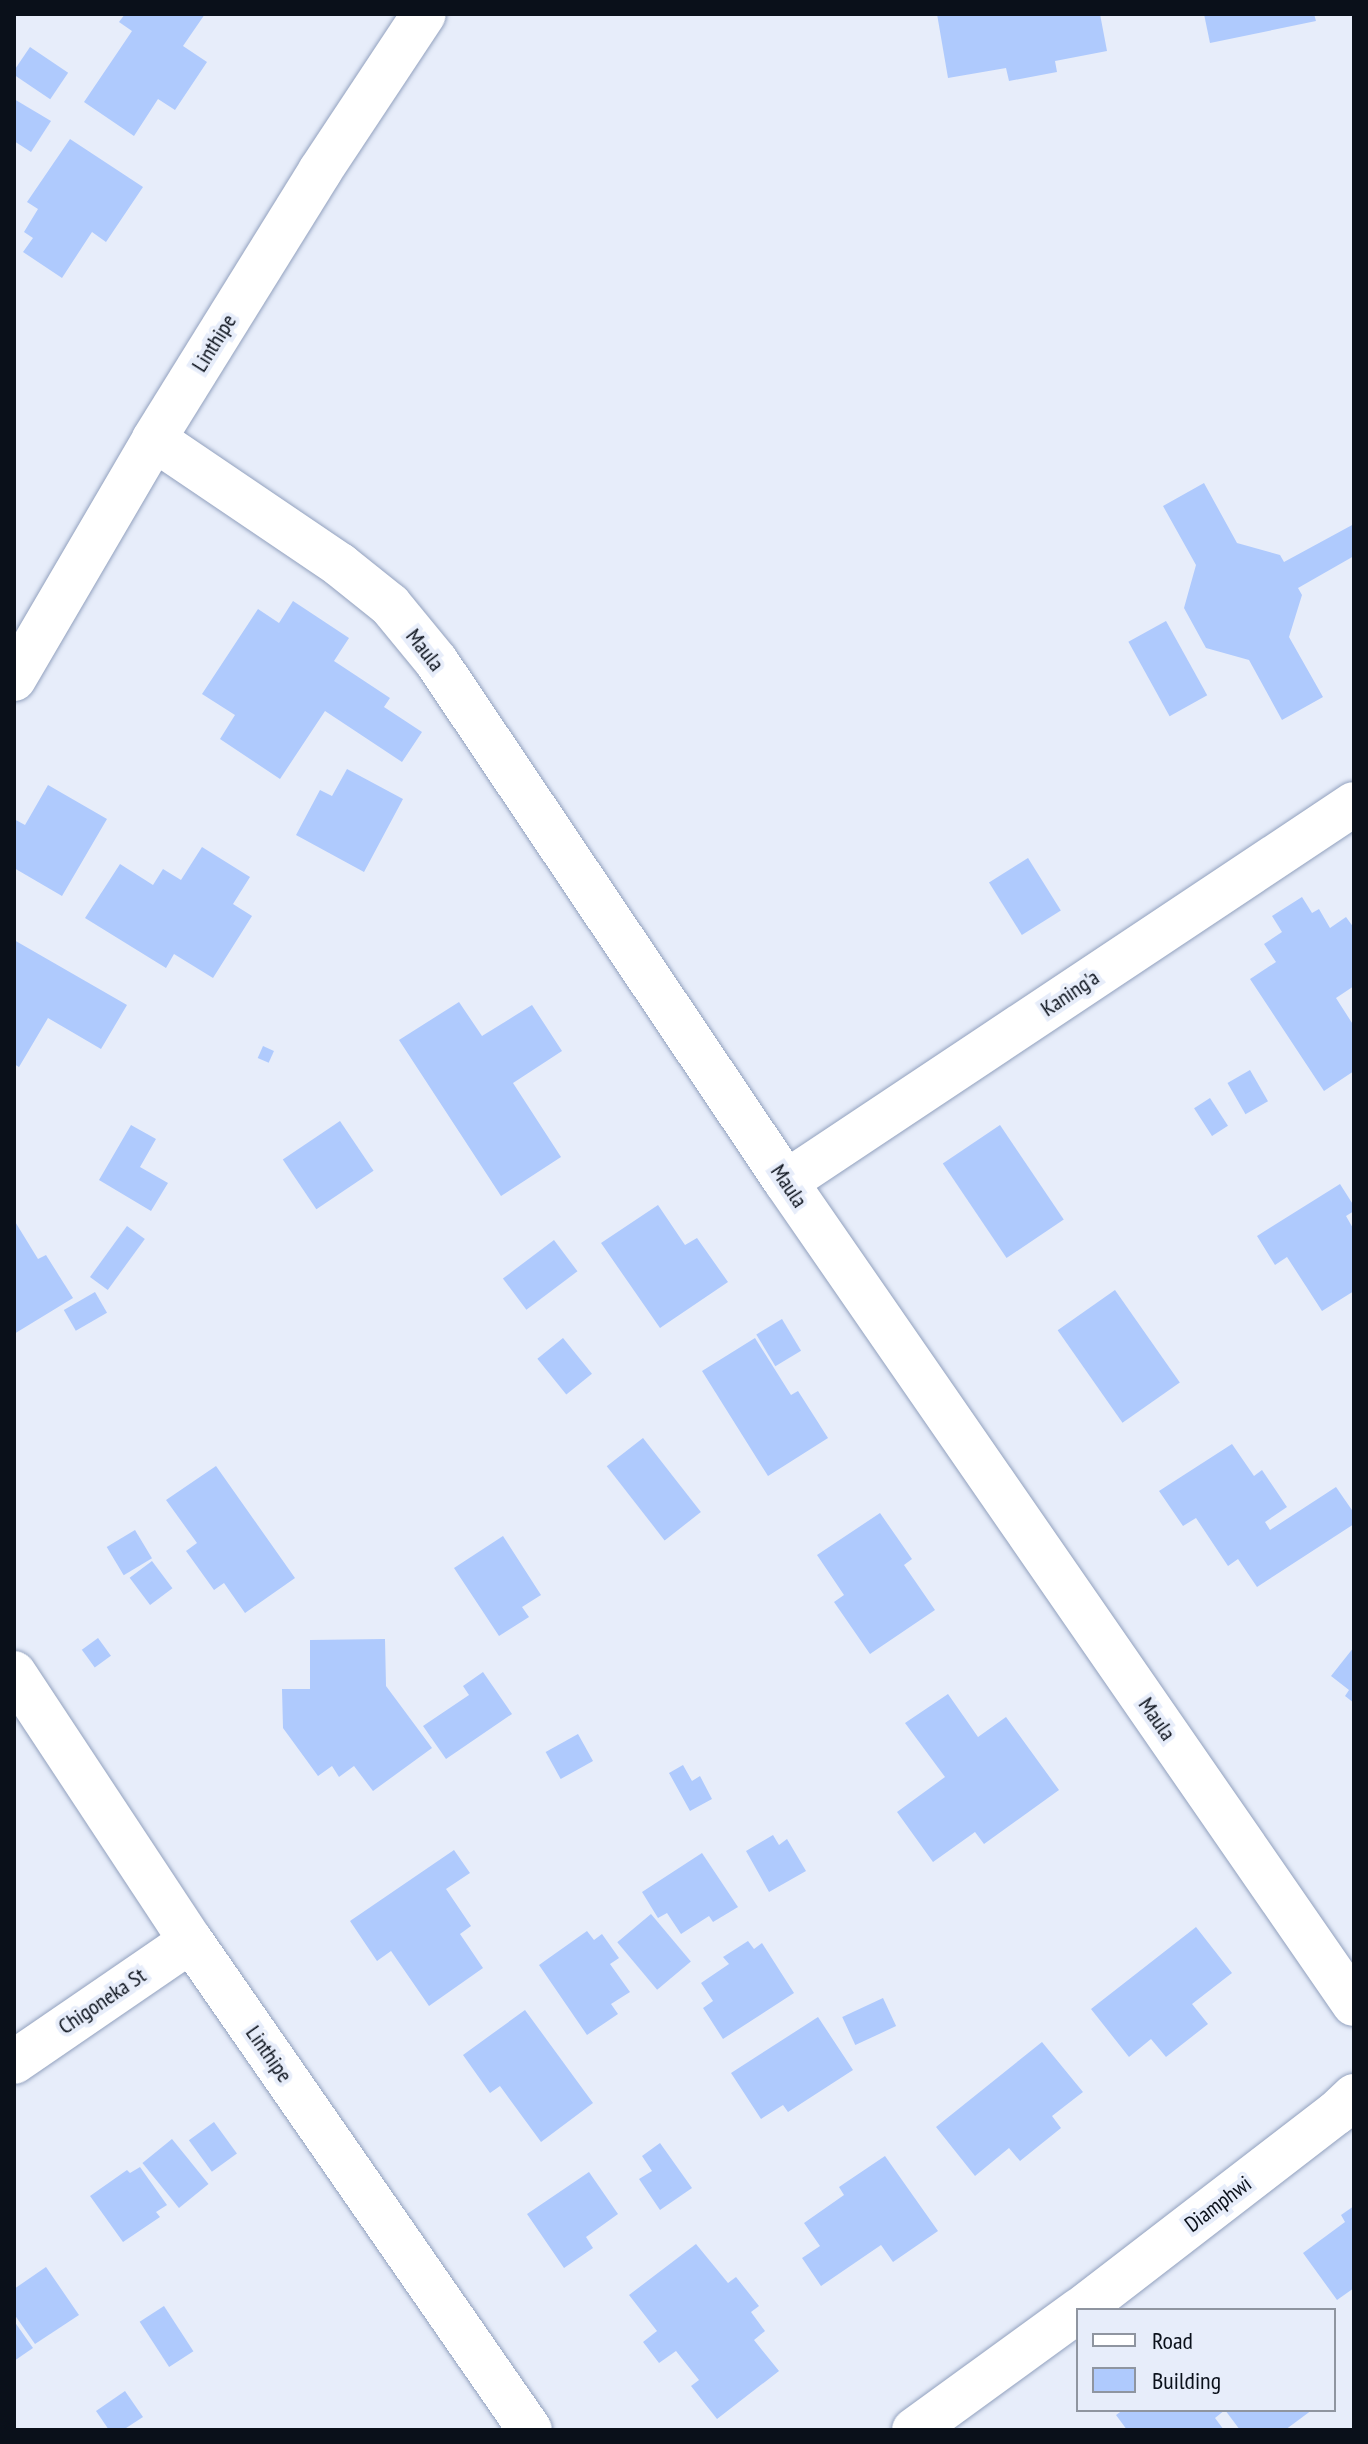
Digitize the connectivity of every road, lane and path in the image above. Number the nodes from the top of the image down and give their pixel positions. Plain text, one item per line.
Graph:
1 (424, 14) edge
2 (154, 439) junction
3 (14, 679) edge
4 (1354, 804) edge
5 (786, 1182) junction
6 (14, 1673) edge
7 (191, 1941) junction
8 (1354, 2004) edge
9 (14, 2062) edge
10 (1354, 2096) edge
11 (1083, 2308) edge
12 (1076, 2313) edge
13 (530, 2430) edge
14 (914, 2430) edge

1 - 2 street, Linthipe
2 - 3 street, Linthipe
2 - 5 street, Maula
4 - 5 street, Kaning'a
5 - 8 street, Maula
6 - 7 street, Linthipe
7 - 9 street, Chigoneka St
7 - 13 street, Linthipe
10 - 11 street, Diamphwi
12 - 14 street, Diamphwi

